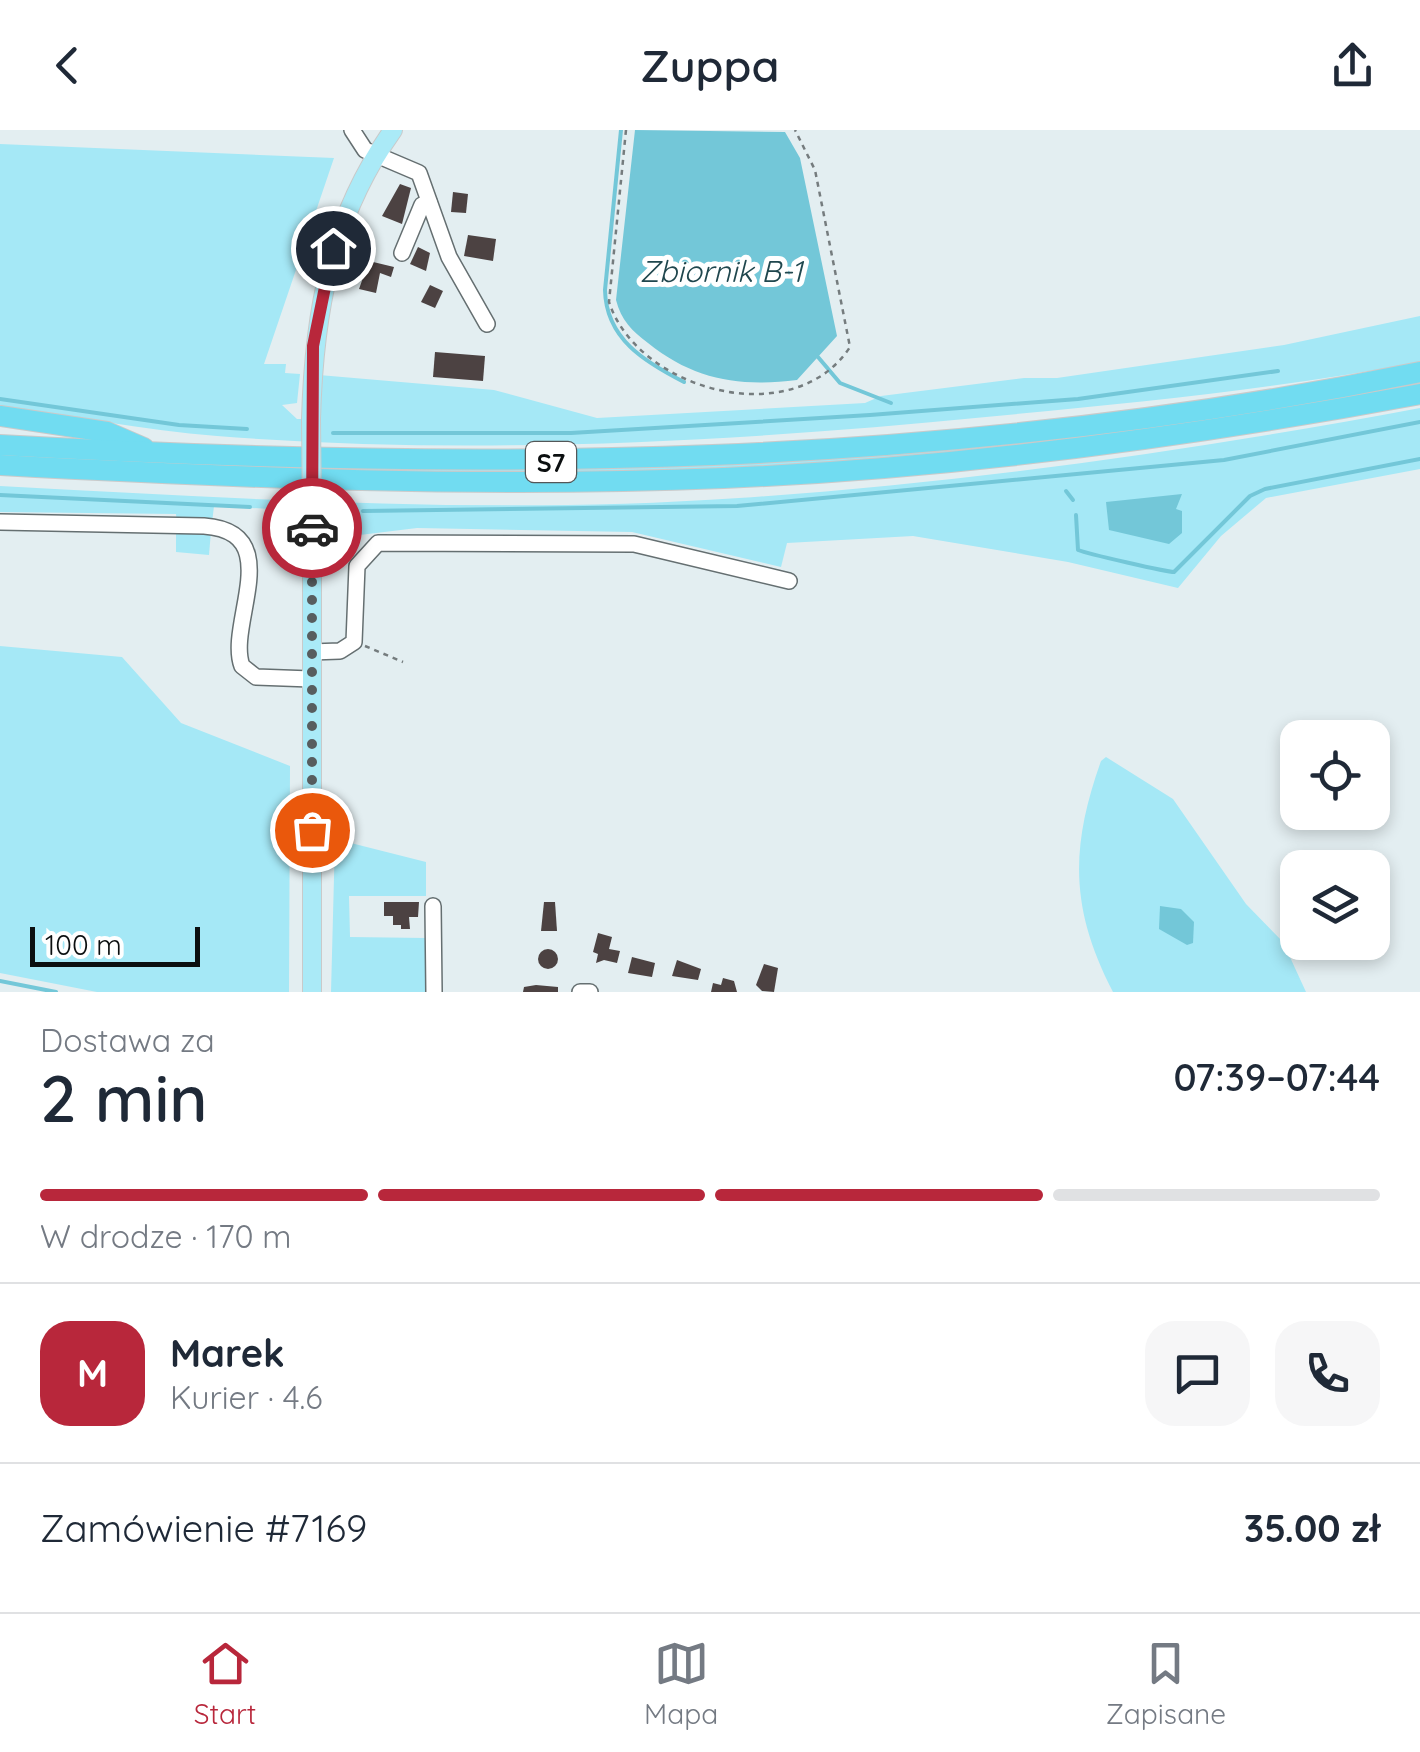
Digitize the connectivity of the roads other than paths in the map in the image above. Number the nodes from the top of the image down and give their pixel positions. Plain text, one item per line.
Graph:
1 (352, 130) edge
2 (393, 130) edge
3 (376, 156) junction
4 (429, 202) junction
5 (402, 253) dead end
6 (487, 324) dead end
7 (1420, 372) edge
8 (1420, 394) edge
9 (0, 416) edge
10 (0, 445) edge
11 (155, 454) junction
12 (0, 468) edge
13 (0, 522) edge
14 (788, 581) dead end
15 (311, 652) junction
16 (311, 678) junction
17 (433, 906) dead end
18 (312, 992) edge
19 (434, 992) edge
20 (580, 992) edge
21 (590, 992) edge

1 - 3 street
2 - 3 main road
3 - 4 street
3 - 15 main road, bridge
4 - 5 street
4 - 6 street
7 - 11 highway, S7
8 - 12 highway, S7
9 - 11 highway
10 - 11 highway, S7
13 - 16 street
14 - 15 street
15 - 16 main road
16 - 18 main road
17 - 19 street
20 - 21 street

